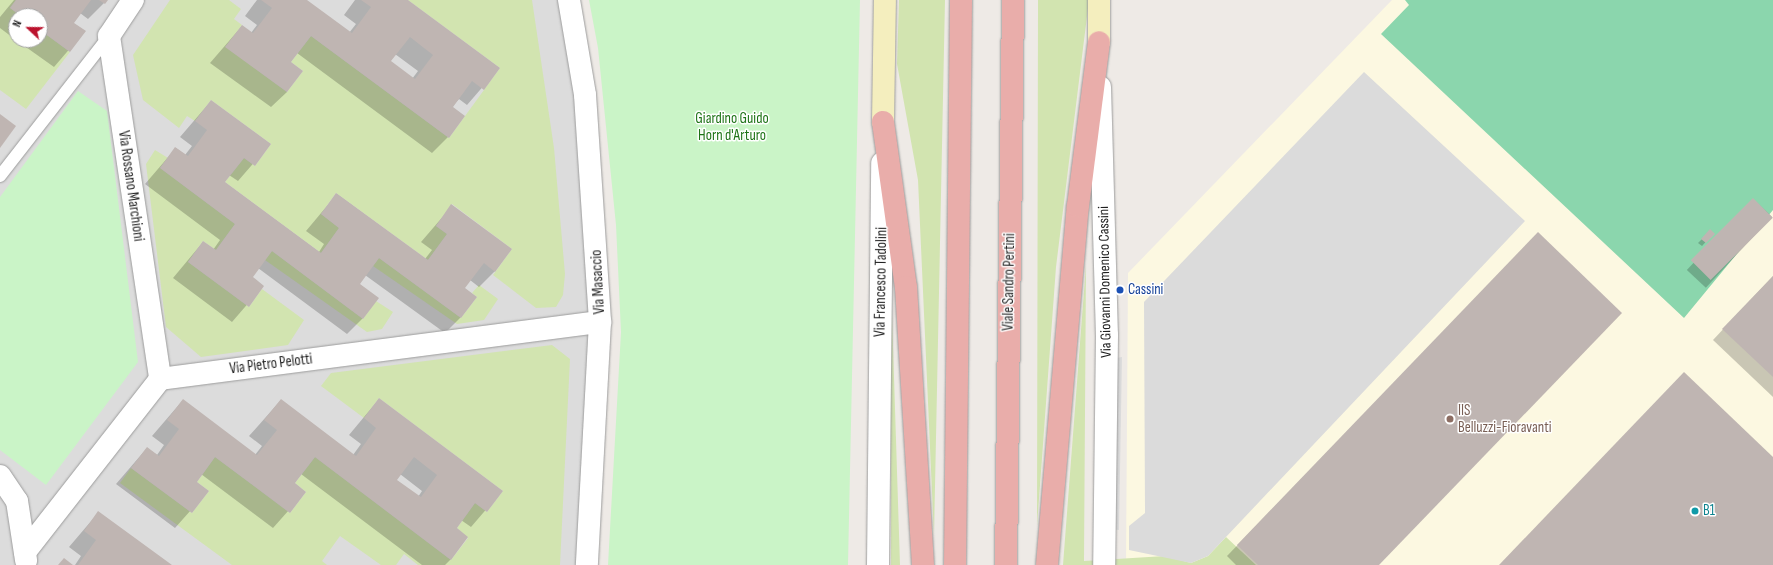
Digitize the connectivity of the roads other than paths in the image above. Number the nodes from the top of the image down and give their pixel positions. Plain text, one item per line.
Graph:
1 (133, 0) edge
2 (569, 0) edge
3 (885, 0) edge
4 (961, 0) edge
5 (1013, 0) edge
6 (1099, 0) edge
7 (109, 36) junction
8 (1098, 42) junction
9 (883, 122) junction
10 (0, 176) edge
11 (600, 322) junction
12 (160, 379) junction
13 (0, 476) edge
14 (25, 558) edge
15 (587, 565) edge
16 (878, 565) edge
17 (923, 565) edge
18 (955, 565) edge
19 (1006, 565) edge
20 (1047, 565) edge
21 (1104, 565) edge

1 - 7 street
2 - 11 street, Via Masaccio
3 - 9 main road, Via Francesco Tadolini
4 - 18 highway
5 - 19 highway, Viale Sandro Pertini
6 - 8 main road, Via Giovanni Domenico Cassini
7 - 10 lane
7 - 12 street, Via Rossano Marchioni
8 - 20 highway
8 - 21 street, Via Giovanni Domenico Cassini
9 - 16 street, Via Francesco Tadolini
9 - 17 highway
11 - 12 street, Via Pietro Pelotti
11 - 15 street, Via Masaccio
12 - 14 street
13 - 14 street

